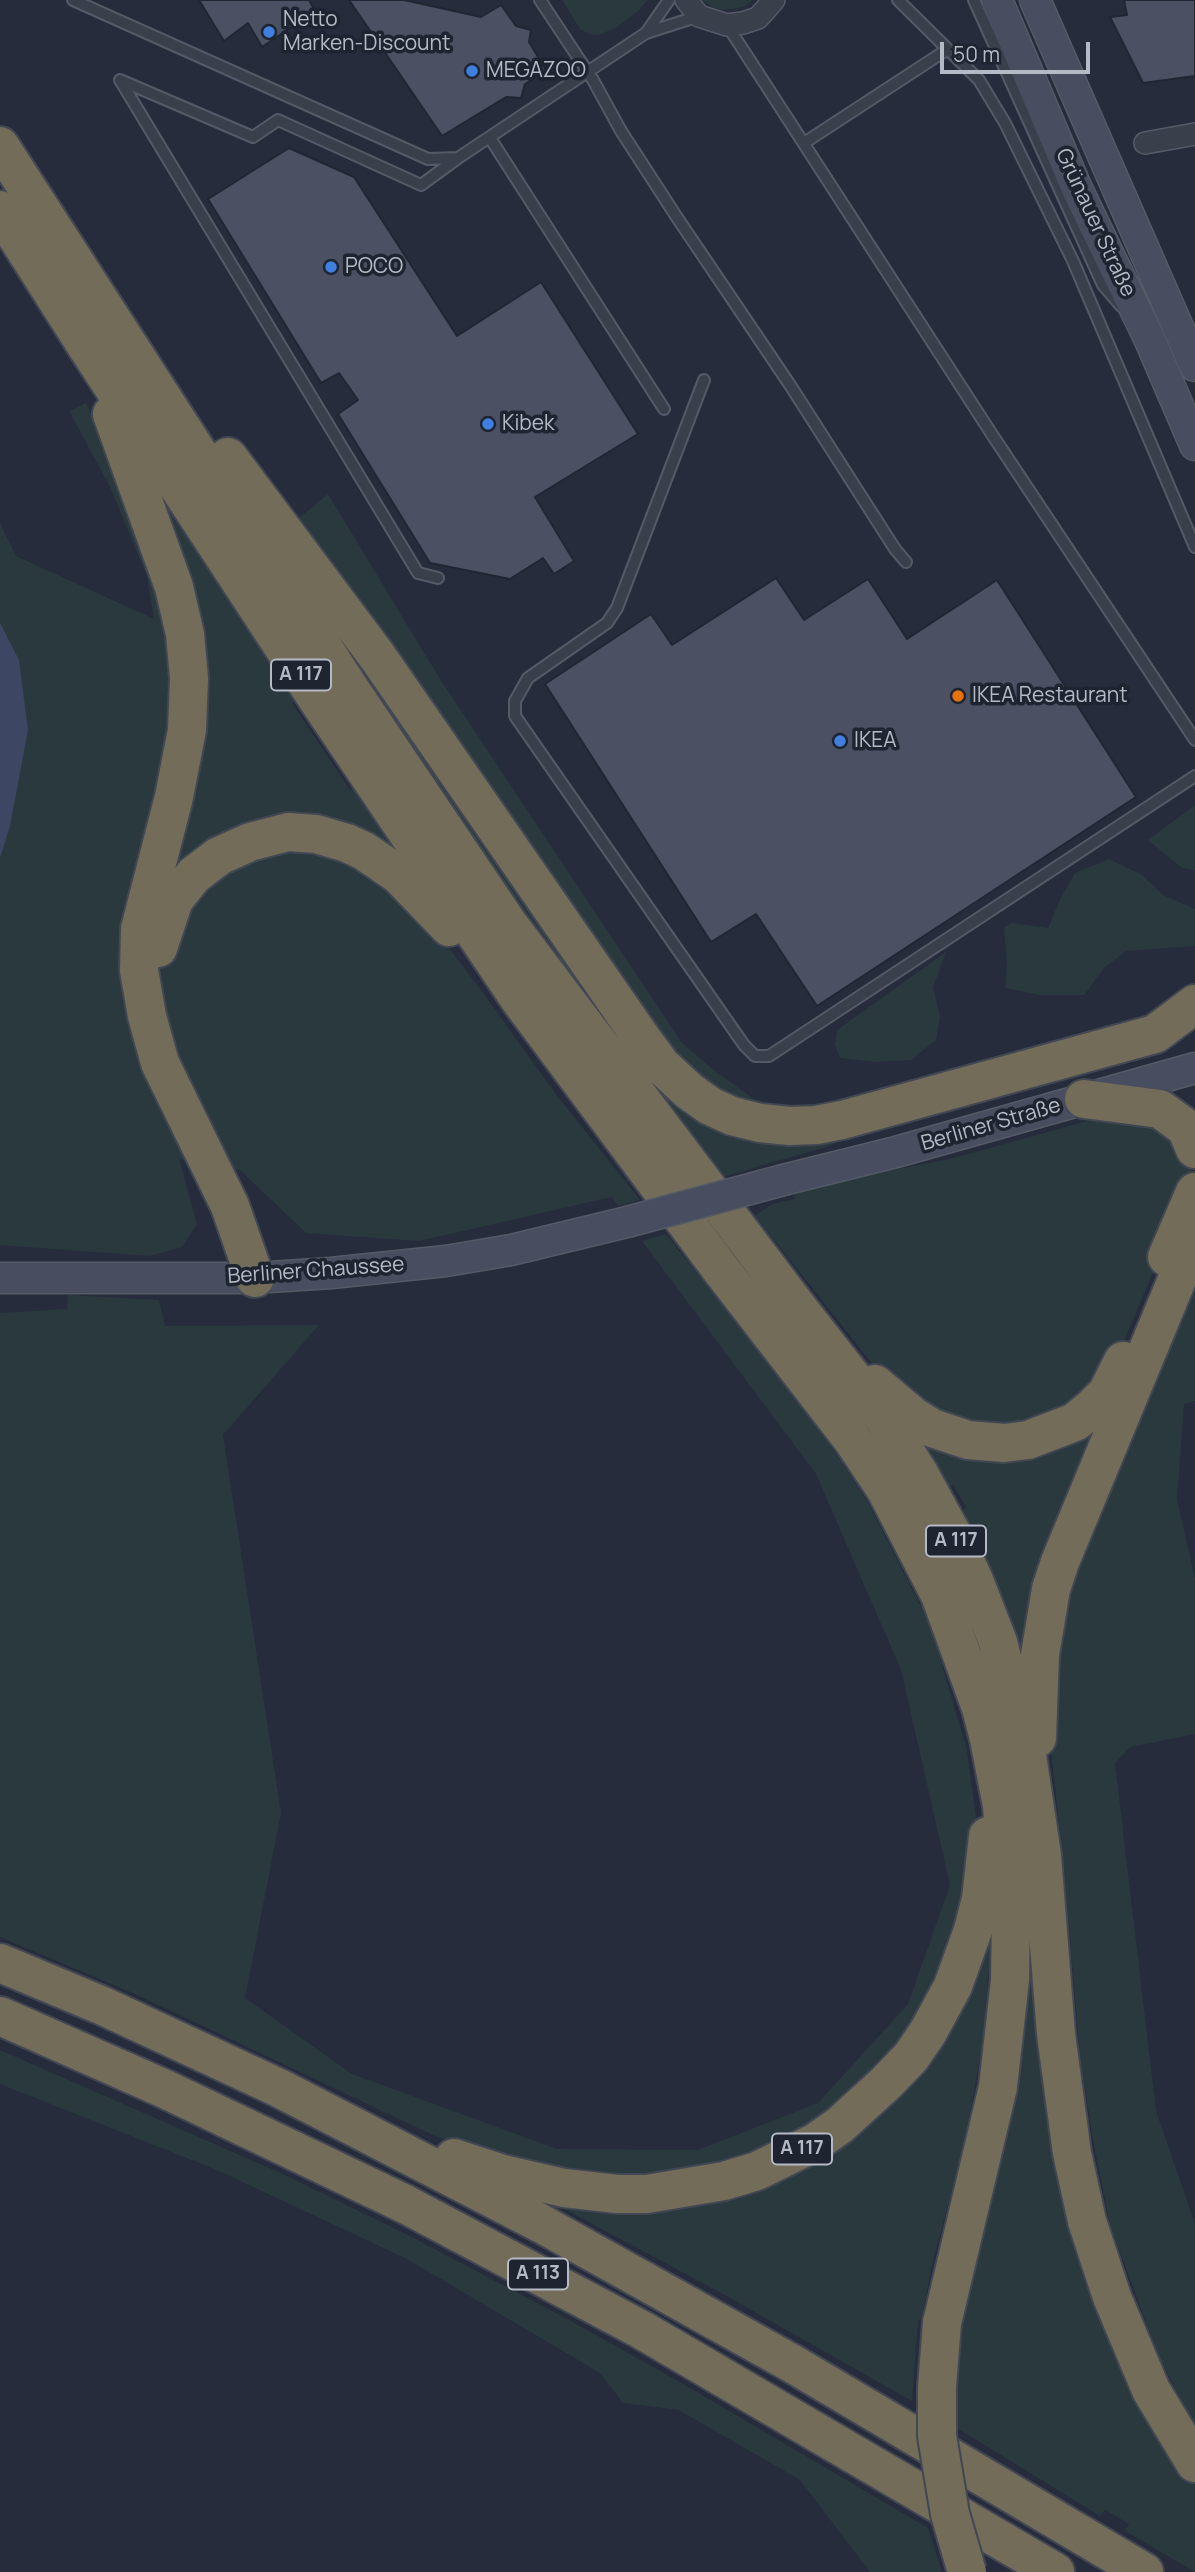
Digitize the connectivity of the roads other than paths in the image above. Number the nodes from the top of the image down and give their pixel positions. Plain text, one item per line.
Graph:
1 (73, 0) edge
2 (540, 0) edge
3 (669, 0) edge
4 (774, 0) edge
5 (898, 0) edge
6 (974, 0) edge
7 (997, 0) edge
8 (1035, 0) edge
9 (692, 8) edge
10 (727, 25) junction
11 (646, 33) junction
12 (948, 50) junction
13 (590, 76) junction
14 (1195, 134) edge
15 (490, 138) junction
16 (804, 143) junction
17 (1145, 143) dead end
18 (0, 146) edge
19 (458, 158) junction
20 (0, 210) edge
21 (1149, 338) junction
22 (87, 347) junction
23 (137, 360) junction
24 (1195, 366) edge
25 (705, 380) dead end
26 (664, 409) dead end
27 (1195, 444) edge
28 (1195, 547) edge
29 (906, 562) dead end
30 (438, 579) dead end
31 (1195, 740) edge
32 (1195, 776) edge
33 (520, 1000) junction
34 (1195, 1004) edge
35 (146, 1016) junction
36 (1195, 1068) edge
37 (1084, 1099) junction
38 (1195, 1149) edge
39 (1195, 1192) edge
40 (627, 1222) joint
41 (1195, 1236) edge
42 (0, 1278) edge
43 (256, 1278) junction
44 (798, 1308) junction
45 (989, 1739) junction
46 (1035, 1811) junction
47 (0, 1963) edge
48 (0, 2017) edge
49 (342, 2121) junction
50 (1195, 2463) edge
51 (967, 2572) edge
52 (1055, 2572) edge
53 (1144, 2572) edge

1 - 19 lane
2 - 13 lane
3 - 11 lane
4 - 10 street
5 - 12 lane
6 - 21 lane
7 - 21 street, Grünauer Straße
8 - 24 street, Grünauer Straße
9 - 10 street
9 - 11 lane
10 - 16 lane
11 - 13 lane
12 - 16 lane
12 - 28 lane
13 - 15 lane
13 - 29 lane
14 - 17 street
15 - 19 lane
15 - 26 lane
16 - 31 lane
18 - 23 highway, A 117
19 - 30 lane
20 - 22 highway, A 117
21 - 27 street, Grünauer Straße
22 - 33 highway, A 117
22 - 35 highway
23 - 34 highway
23 - 44 highway, A 117
25 - 32 lane
33 - 35 highway
33 - 45 highway, A 117
35 - 43 highway
36 - 37 street, Berliner Straße
37 - 38 highway
37 - 40 street, Berliner Straße, bridge
39 - 44 highway
40 - 43 street, Berliner Chaussee
41 - 46 highway
42 - 43 street, Berliner Chaussee
44 - 46 highway, A 117
45 - 49 highway, A 117
45 - 51 highway, A 117, bridge
46 - 50 highway, A 117
47 - 49 highway, A 113
48 - 52 highway, A 113
49 - 53 highway, A 113

